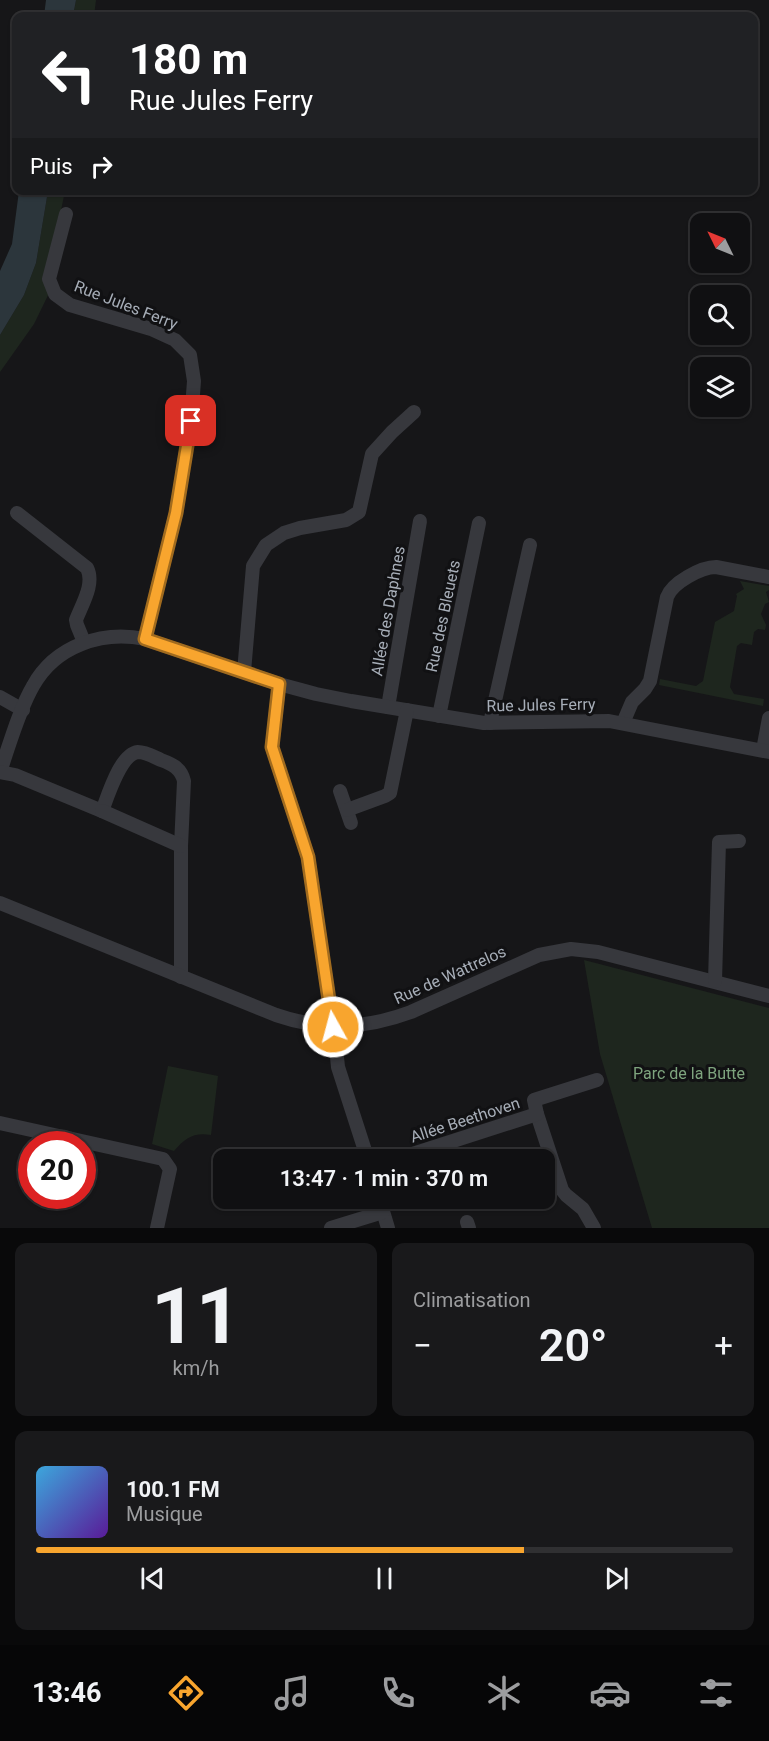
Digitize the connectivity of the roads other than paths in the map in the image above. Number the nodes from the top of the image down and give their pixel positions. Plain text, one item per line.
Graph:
1 (66, 214) dead end
2 (414, 412) dead end
3 (17, 513) dead end
4 (420, 521) dead end
5 (479, 523) dead end
6 (530, 545) dead end
7 (769, 577) edge
8 (145, 639) junction
9 (84, 642) junction
10 (244, 672) junction
11 (279, 684) junction
12 (0, 697) edge
13 (388, 707) junction
14 (22, 710) junction
15 (407, 710) junction
16 (439, 716) junction
17 (769, 718) edge
18 (490, 723) junction
19 (623, 723) junction
20 (766, 751) edge
21 (0, 772) edge
22 (340, 791) dead end
23 (102, 811) junction
24 (739, 841) dead end
25 (181, 846) junction
26 (0, 903) edge
27 (181, 977) junction
28 (715, 981) junction
29 (769, 996) edge
30 (336, 1027) junction
31 (597, 1080) dead end
32 (537, 1114) junction
33 (0, 1123) edge
34 (364, 1149) edge
35 (428, 1149) edge
36 (372, 1209) edge
37 (382, 1209) edge
38 (157, 1228) edge
39 (331, 1228) edge
40 (388, 1228) edge
41 (594, 1228) edge

1 - 8 street, Rue Jules Ferry
2 - 10 street
3 - 9 street
4 - 13 street, Allée des Daphnes
5 - 16 street, Rue des Bleuets
6 - 18 street
7 - 19 street
8 - 9 street, Rue Jules Ferry
8 - 10 street, Rue Jules Ferry
9 - 14 street, Rue Jules Ferry
10 - 11 street, Rue Jules Ferry
11 - 13 street, Rue Jules Ferry
11 - 30 street
12 - 14 street
13 - 15 street, Rue Jules Ferry
14 - 21 street, Rue Jules Ferry
15 - 16 street, Rue Jules Ferry
15 - 22 street
16 - 18 street, Rue Jules Ferry
17 - 20 street
18 - 19 street, Rue Jules Ferry
19 - 20 street, Rue Jules Ferry
21 - 23 street
23 - 25 street
23 - 25 street
24 - 28 street
25 - 27 street
26 - 27 street, Rue de Wattrelos
27 - 30 street, Rue de Wattrelos
28 - 29 street, Rue de Wattrelos
28 - 30 street, Rue de Wattrelos
30 - 34 street
31 - 32 street, Allée Beethoven
32 - 35 street, Allée Beethoven
32 - 41 street
33 - 38 street
36 - 39 street
37 - 40 street

